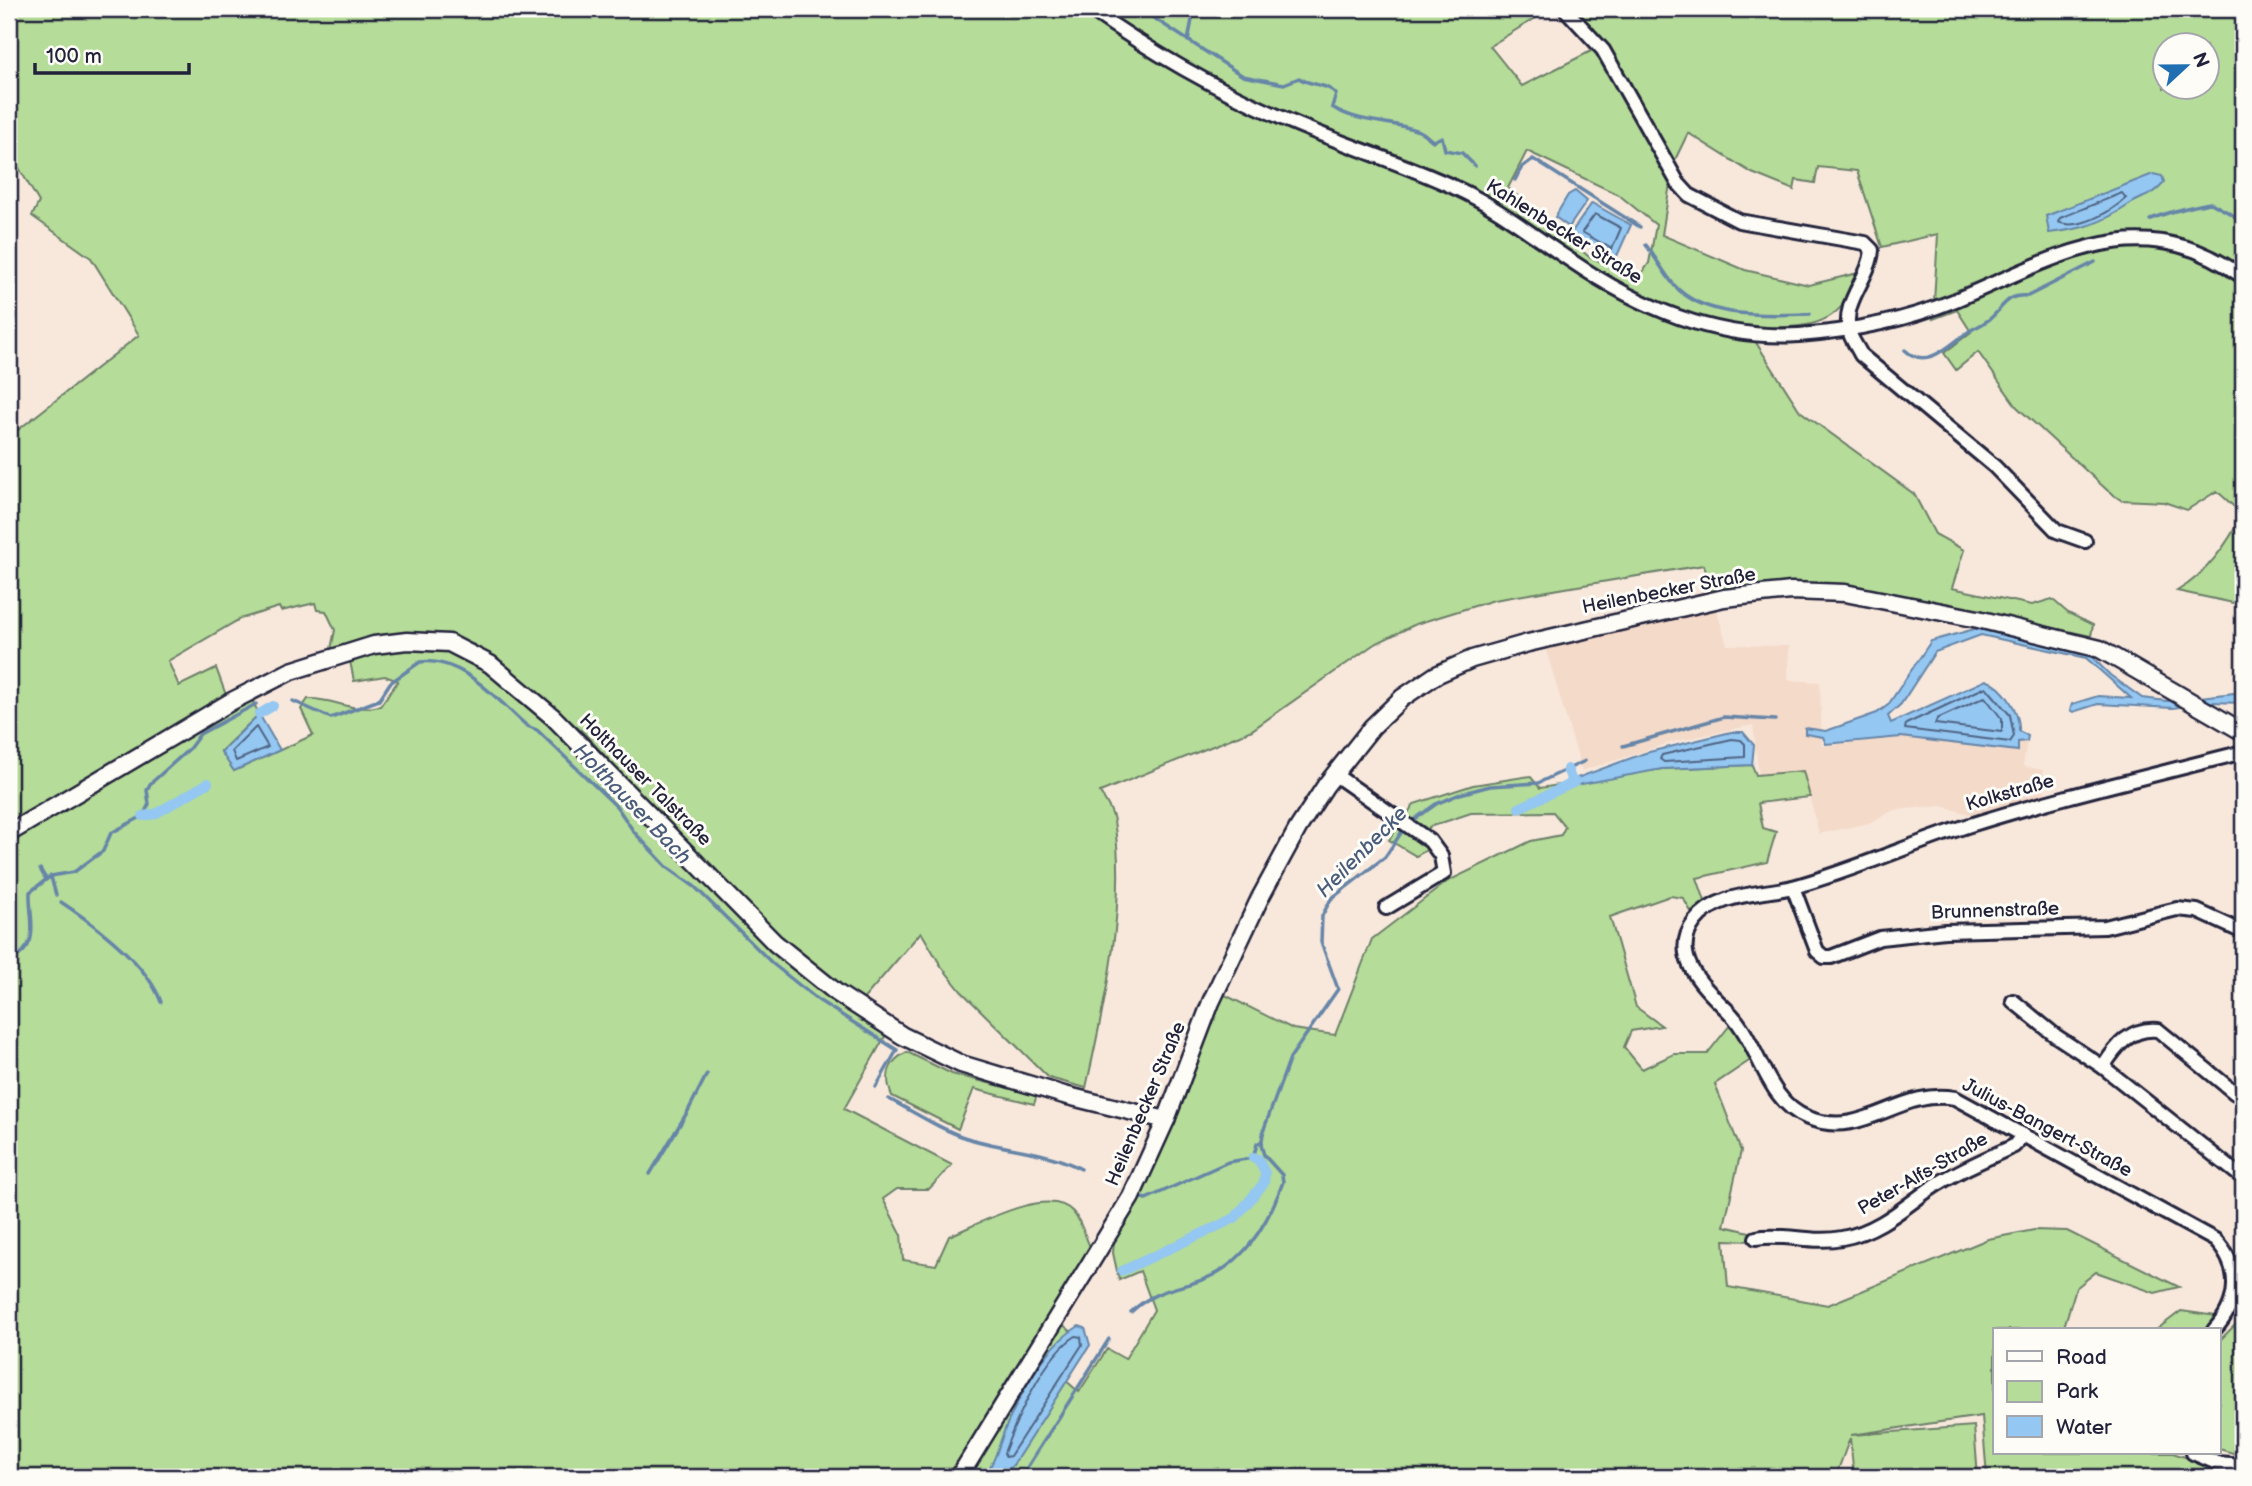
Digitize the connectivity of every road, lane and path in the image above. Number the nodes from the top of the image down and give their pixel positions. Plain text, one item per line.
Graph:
1 (1090, 9) edge
2 (1565, 9) edge
3 (2243, 277) edge
4 (1849, 330) junction
5 (2085, 541) dead end
6 (2243, 732) edge
7 (2243, 752) edge
8 (1334, 774) junction
9 (9, 833) edge
10 (1793, 887) junction
11 (1387, 908) dead end
12 (2243, 932) edge
13 (2013, 1001) dead end
14 (2103, 1067) junction
15 (2235, 1094) dead end
16 (1166, 1120) junction
17 (2021, 1137) junction
18 (2243, 1178) edge
19 (1756, 1238) dead end
20 (2216, 1328) edge
21 (2195, 1454) edge
22 (2243, 1465) edge
23 (960, 1477) edge

1 - 4 street, Kahlenbecker Straße
2 - 4 street
3 - 4 street, Kahlenbecker Straße
4 - 5 street
6 - 8 main road, Heilenbecker Straße
7 - 10 street, Kolkstraße
8 - 11 street
8 - 16 main road, Heilenbecker Straße
9 - 16 main road, Holthauser Talstraße
10 - 12 street, Brunnenstraße
10 - 17 street, Julius-Bangert-Straße
13 - 14 street
14 - 15 street
14 - 18 street
16 - 23 main road, Heilenbecker Straße
17 - 19 street, Peter-Alfs-Straße
17 - 20 street, Julius-Bangert-Straße
21 - 22 street

